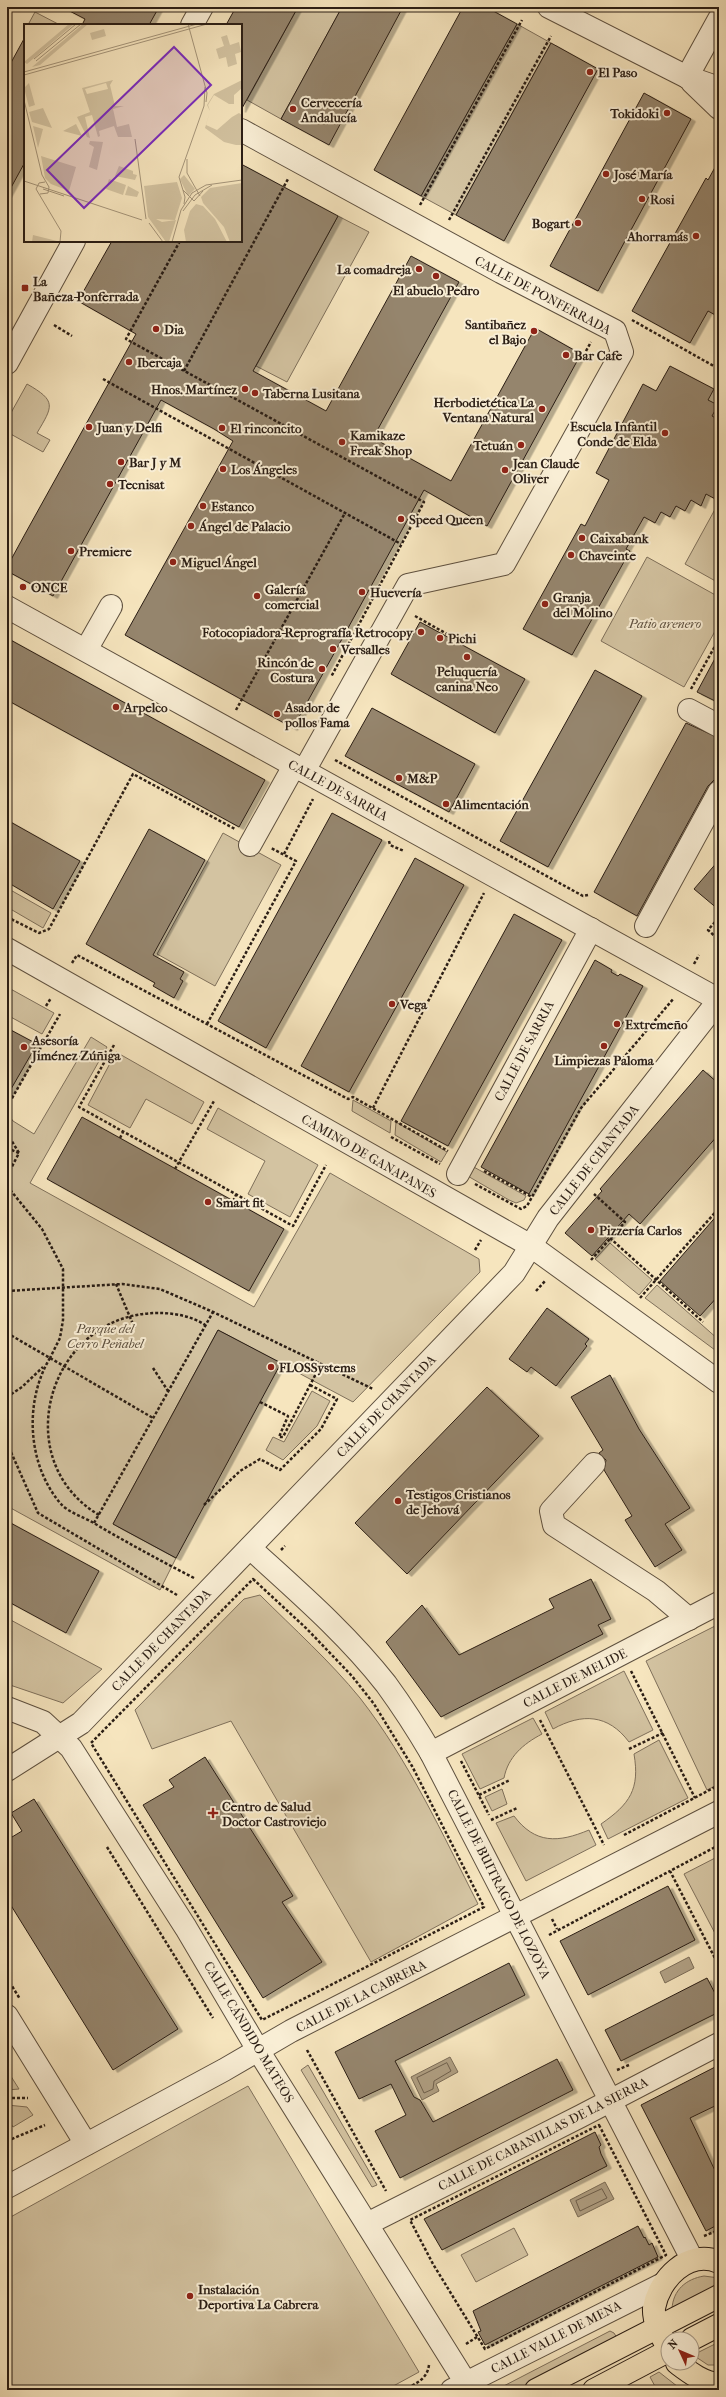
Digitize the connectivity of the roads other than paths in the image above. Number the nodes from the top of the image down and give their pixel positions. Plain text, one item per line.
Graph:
1 (202, 7) edge
2 (549, 7) edge
3 (719, 19) edge
4 (193, 24) edge
5 (687, 77) junction
6 (719, 88) edge
7 (719, 108) edge
8 (242, 131) edge
9 (73, 242) edge
10 (7, 363) edge
11 (112, 606) dead end
12 (7, 607) edge
13 (86, 650) junction
14 (690, 699) road end
15 (719, 726) edge
16 (311, 784) junction
17 (719, 792) edge
18 (252, 842) road end
19 (646, 926) dead end
20 (590, 929) junction
21 (7, 949) edge
22 (719, 1000) edge
23 (461, 1167) road end
24 (531, 1246) junction
25 (719, 1382) edge
26 (594, 1464) dead end
27 (250, 1548) junction
28 (719, 1603) edge
29 (689, 1619) junction
30 (7, 1708) edge
31 (61, 1737) junction
32 (431, 1753) junction
33 (7, 1770) edge
34 (719, 1812) edge
35 (516, 1917) junction
36 (15, 2010) edge
37 (719, 2044) edge
38 (258, 2050) junction
39 (611, 2100) junction
40 (86, 2144) junction
41 (7, 2187) edge
42 (367, 2224) junction
43 (710, 2259) edge
44 (661, 2285) junction
45 (719, 2296) edge
46 (719, 2325) edge
47 (658, 2328) junction
48 (660, 2332) edge
49 (700, 2335) edge
50 (660, 2354) edge
51 (688, 2371) edge
52 (719, 2384) edge
53 (459, 2386) edge
54 (536, 2390) edge
55 (594, 2390) edge

1 - 4 street
2 - 5 street
3 - 5 street
5 - 6 street
5 - 7 street
8 - 16 street, CALLE DE PONFERRADA
9 - 10 street
11 - 13 street
12 - 13 street, CALLE DE SARRIA
13 - 16 street, CALLE DE SARRIA
14 - 15 street
16 - 18 street, CALLE DE PONFERRADA
16 - 20 street, CALLE DE SARRIA
17 - 19 street
20 - 22 street, CALLE DE SARRIA
20 - 23 street, CALLE DE SARRIA
21 - 24 street, CAMINO DE GANAPANES
22 - 24 street, CALLE DE CHANTADA
24 - 25 street, CAMINO DE GANAPANES
24 - 27 street, CALLE DE CHANTADA
26 - 29 street
27 - 31 street, CALLE DE CHANTADA
27 - 32 street, CALLE DE BUITRAGO DE LOZOYA
28 - 29 street, CALLE DE MELIDE
29 - 32 street, CALLE DE MELIDE
30 - 31 street, CALLE CÁNDIDO MATEOS
31 - 33 street, CALLE DE CHANTADA
31 - 38 street, CALLE CÁNDIDO MATEOS
32 - 35 street, CALLE DE BUITRAGO DE LOZOYA
34 - 35 street, CALLE DE LA CABRERA
35 - 38 street, CALLE DE LA CABRERA
35 - 39 street, CALLE DE BUITRAGO DE LOZOYA
36 - 40 street
37 - 39 street, CALLE DE CABANILLAS DE LA SIERRA
38 - 40 street, CALLE DE LA CABRERA
38 - 42 street, CALLE CÁNDIDO MATEOS
39 - 42 street, CALLE DE CABANILLAS DE LA SIERRA
39 - 43 street, CALLE DE BUITRAGO DE LOZOYA
40 - 41 street, CALLE DE LA CABRERA
42 - 53 street, CALLE CÁNDIDO MATEOS
43 - 44 main road
44 - 47 main road
44 - 53 street, CALLE VALLE DE MENA
45 - 47 main road
46 - 49 main road
47 - 48 main road
47 - 54 main road
50 - 55 main road
51 - 52 main road

